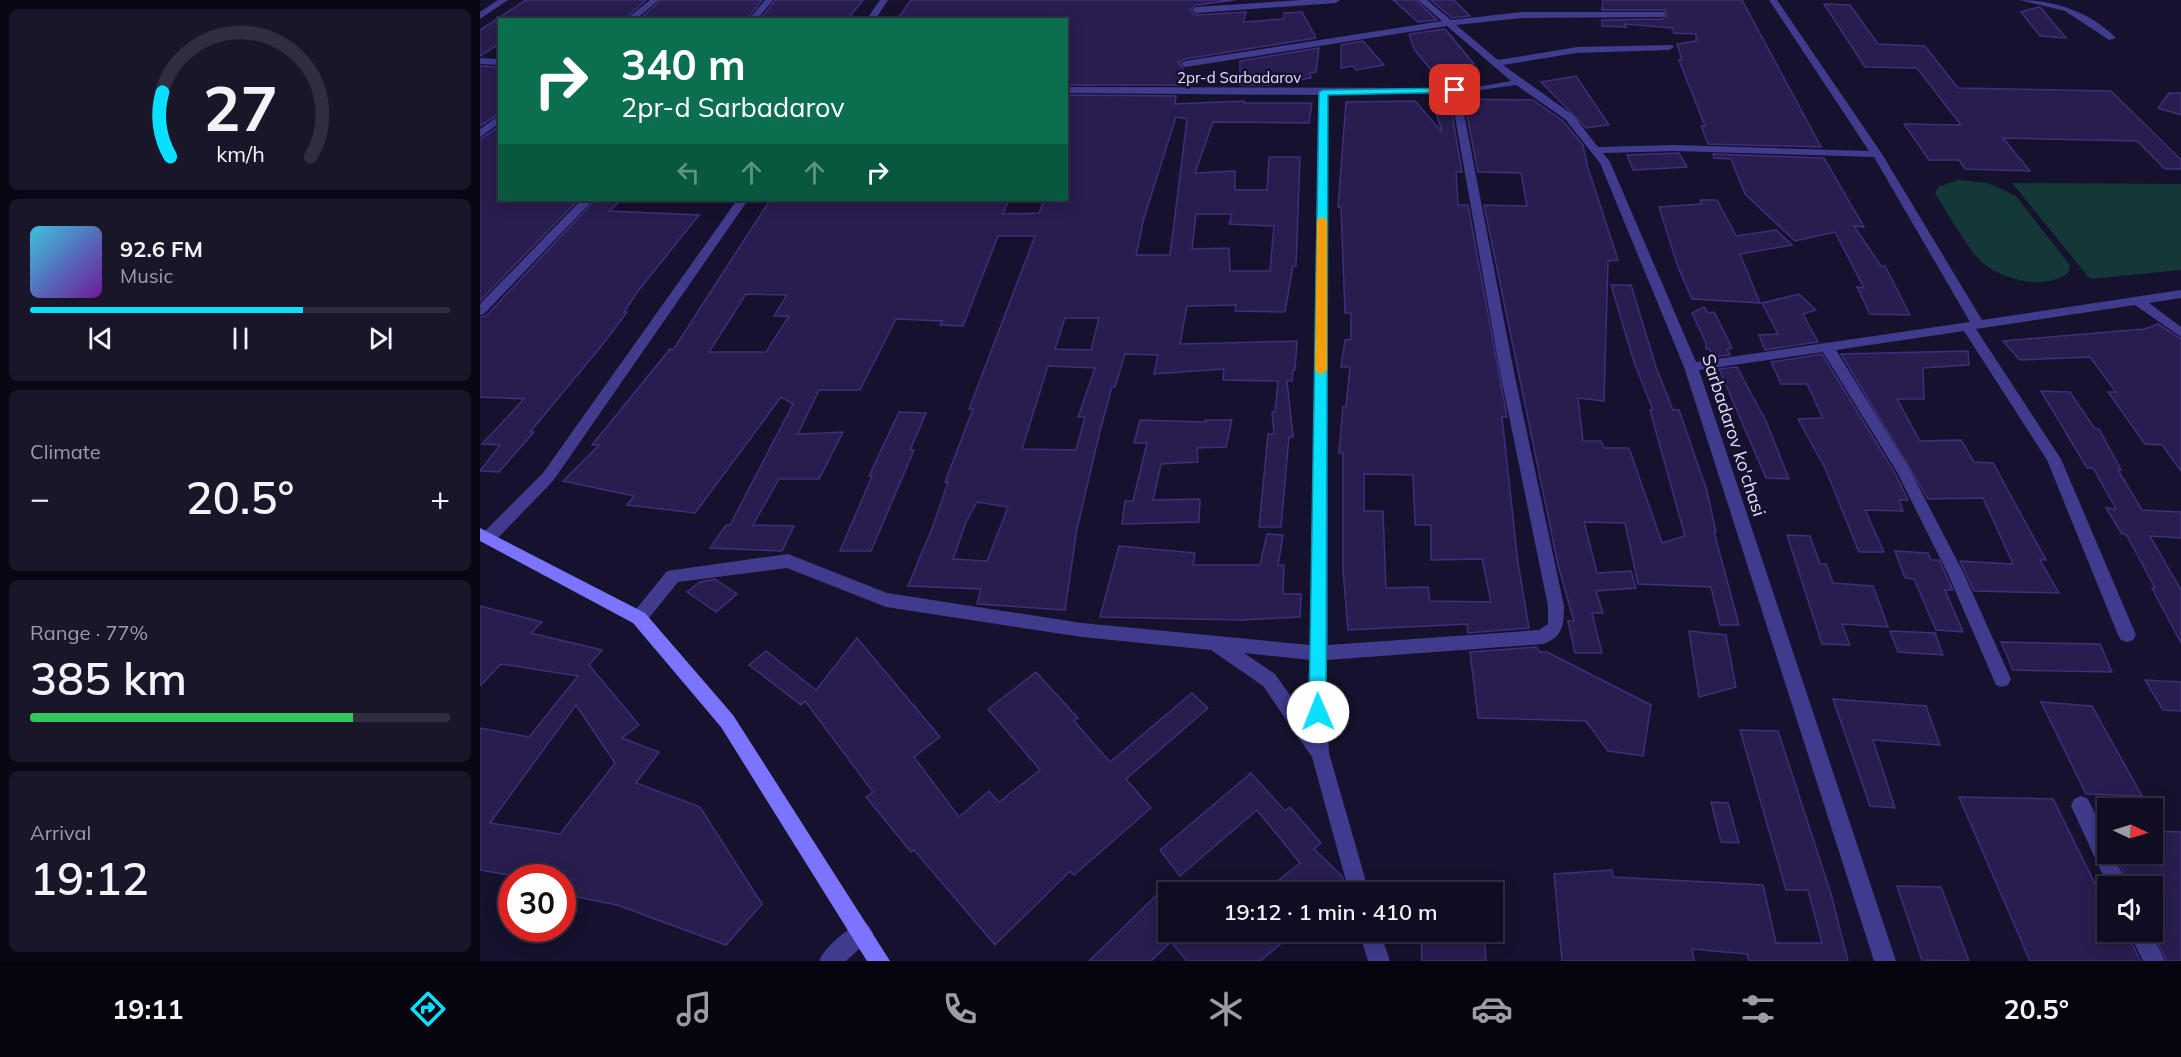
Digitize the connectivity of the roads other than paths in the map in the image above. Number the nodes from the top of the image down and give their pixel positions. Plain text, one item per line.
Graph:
1 (504, 0) edge
2 (655, 0) edge
3 (769, 0) edge
4 (884, 0) edge
5 (1336, 0) edge
6 (1422, 0) edge
7 (1773, 0) edge
8 (2023, 0) edge
9 (1196, 10) dead end
10 (1662, 14) dead end
11 (480, 16) edge
12 (632, 18) edge
13 (754, 18) edge
14 (871, 18) edge
15 (1447, 23) junction
16 (2112, 38) dead end
17 (1669, 48) dead end
18 (480, 62) edge
19 (498, 62) edge
20 (1496, 63) junction
21 (1185, 64) dead end
22 (1518, 82) junction
23 (1068, 90) edge
24 (1455, 90) junction
25 (1323, 92) junction
26 (498, 120) edge
27 (480, 134) edge
28 (1596, 150) junction
29 (1877, 154) junction
30 (586, 201) edge
31 (741, 201) edge
32 (2181, 294) edge
33 (2138, 302) junction
34 (480, 310) edge
35 (1973, 326) junction
36 (2181, 333) edge
37 (1827, 347) junction
38 (1691, 367) junction
39 (484, 536) edge
40 (639, 618) junction
41 (2127, 635) dead end
42 (1215, 643) junction
43 (1319, 652) junction
44 (2002, 679) dead end
45 (1320, 753) junction
46 (2081, 806) dead end
47 (2113, 876) edge
48 (1356, 882) edge
49 (862, 933) junction
50 (1373, 942) edge
51 (2145, 942) edge
52 (830, 961) edge
53 (879, 961) edge
54 (1379, 961) edge
55 (1885, 961) edge
56 (2154, 961) edge

1 - 11 street
2 - 12 street
3 - 13 street
4 - 14 street
5 - 9 street
6 - 15 street, Sarbadarov ko'chasi
7 - 29 street
8 - 16 street
10 - 15 street
15 - 20 street, Sarbadarov ko'chasi
15 - 21 street
17 - 20 street
18 - 19 street
20 - 22 street, Sarbadarov ko'chasi
22 - 24 street, 2pr-d Sarbadarov
22 - 28 street, Sarbadarov ko'chasi
23 - 25 street, 2pr-d Sarbadarov
24 - 25 street, 2pr-d Sarbadarov
24 - 43 street
25 - 43 street
26 - 27 street
28 - 29 street
28 - 38 street, Sarbadarov ko'chasi
29 - 35 street
30 - 34 street
31 - 39 street
32 - 33 street
33 - 35 street
33 - 36 street
35 - 37 street
35 - 41 street
37 - 38 street
37 - 44 street
38 - 55 street, Sarbadarov ko'chasi
39 - 40 main road
40 - 42 street
40 - 49 main road
42 - 43 street
42 - 45 street
43 - 45 street
45 - 48 street
46 - 47 street
49 - 52 street
49 - 53 main road
50 - 54 street
51 - 56 street

